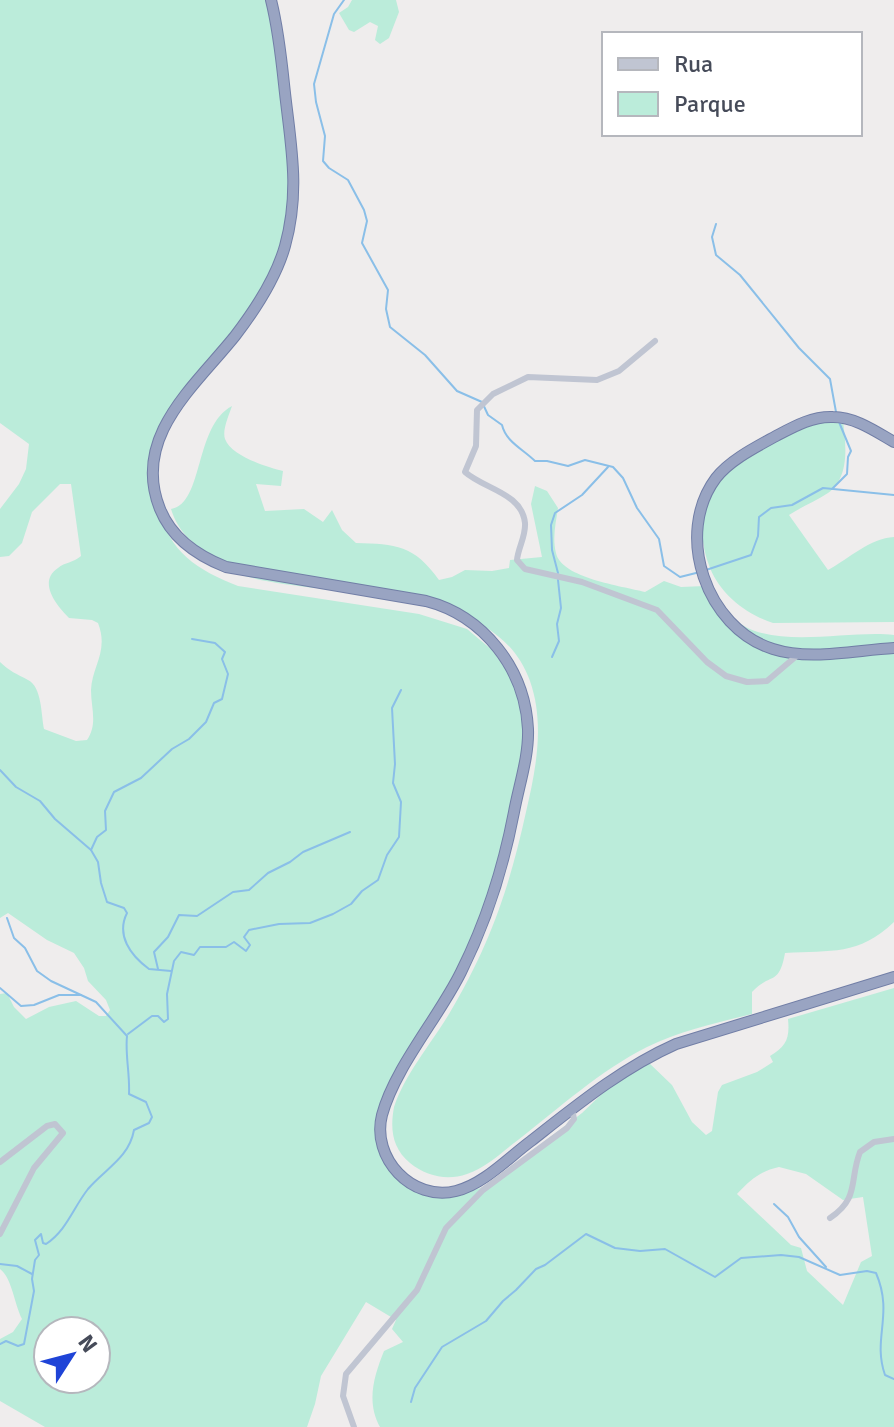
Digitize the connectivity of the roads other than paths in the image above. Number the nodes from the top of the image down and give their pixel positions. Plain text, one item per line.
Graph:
1 (271, 0) edge
2 (655, 341) dead end
3 (894, 442) edge
4 (894, 648) edge
5 (800, 653) junction
6 (894, 977) edge
7 (572, 1109) junction
8 (894, 1139) edge
9 (0, 1162) edge
10 (830, 1218) dead end
11 (0, 1234) edge
12 (354, 1427) edge

1 - 7 highway
2 - 5 street
3 - 5 highway
4 - 5 highway
6 - 7 highway
7 - 12 street
8 - 10 street
9 - 11 street

